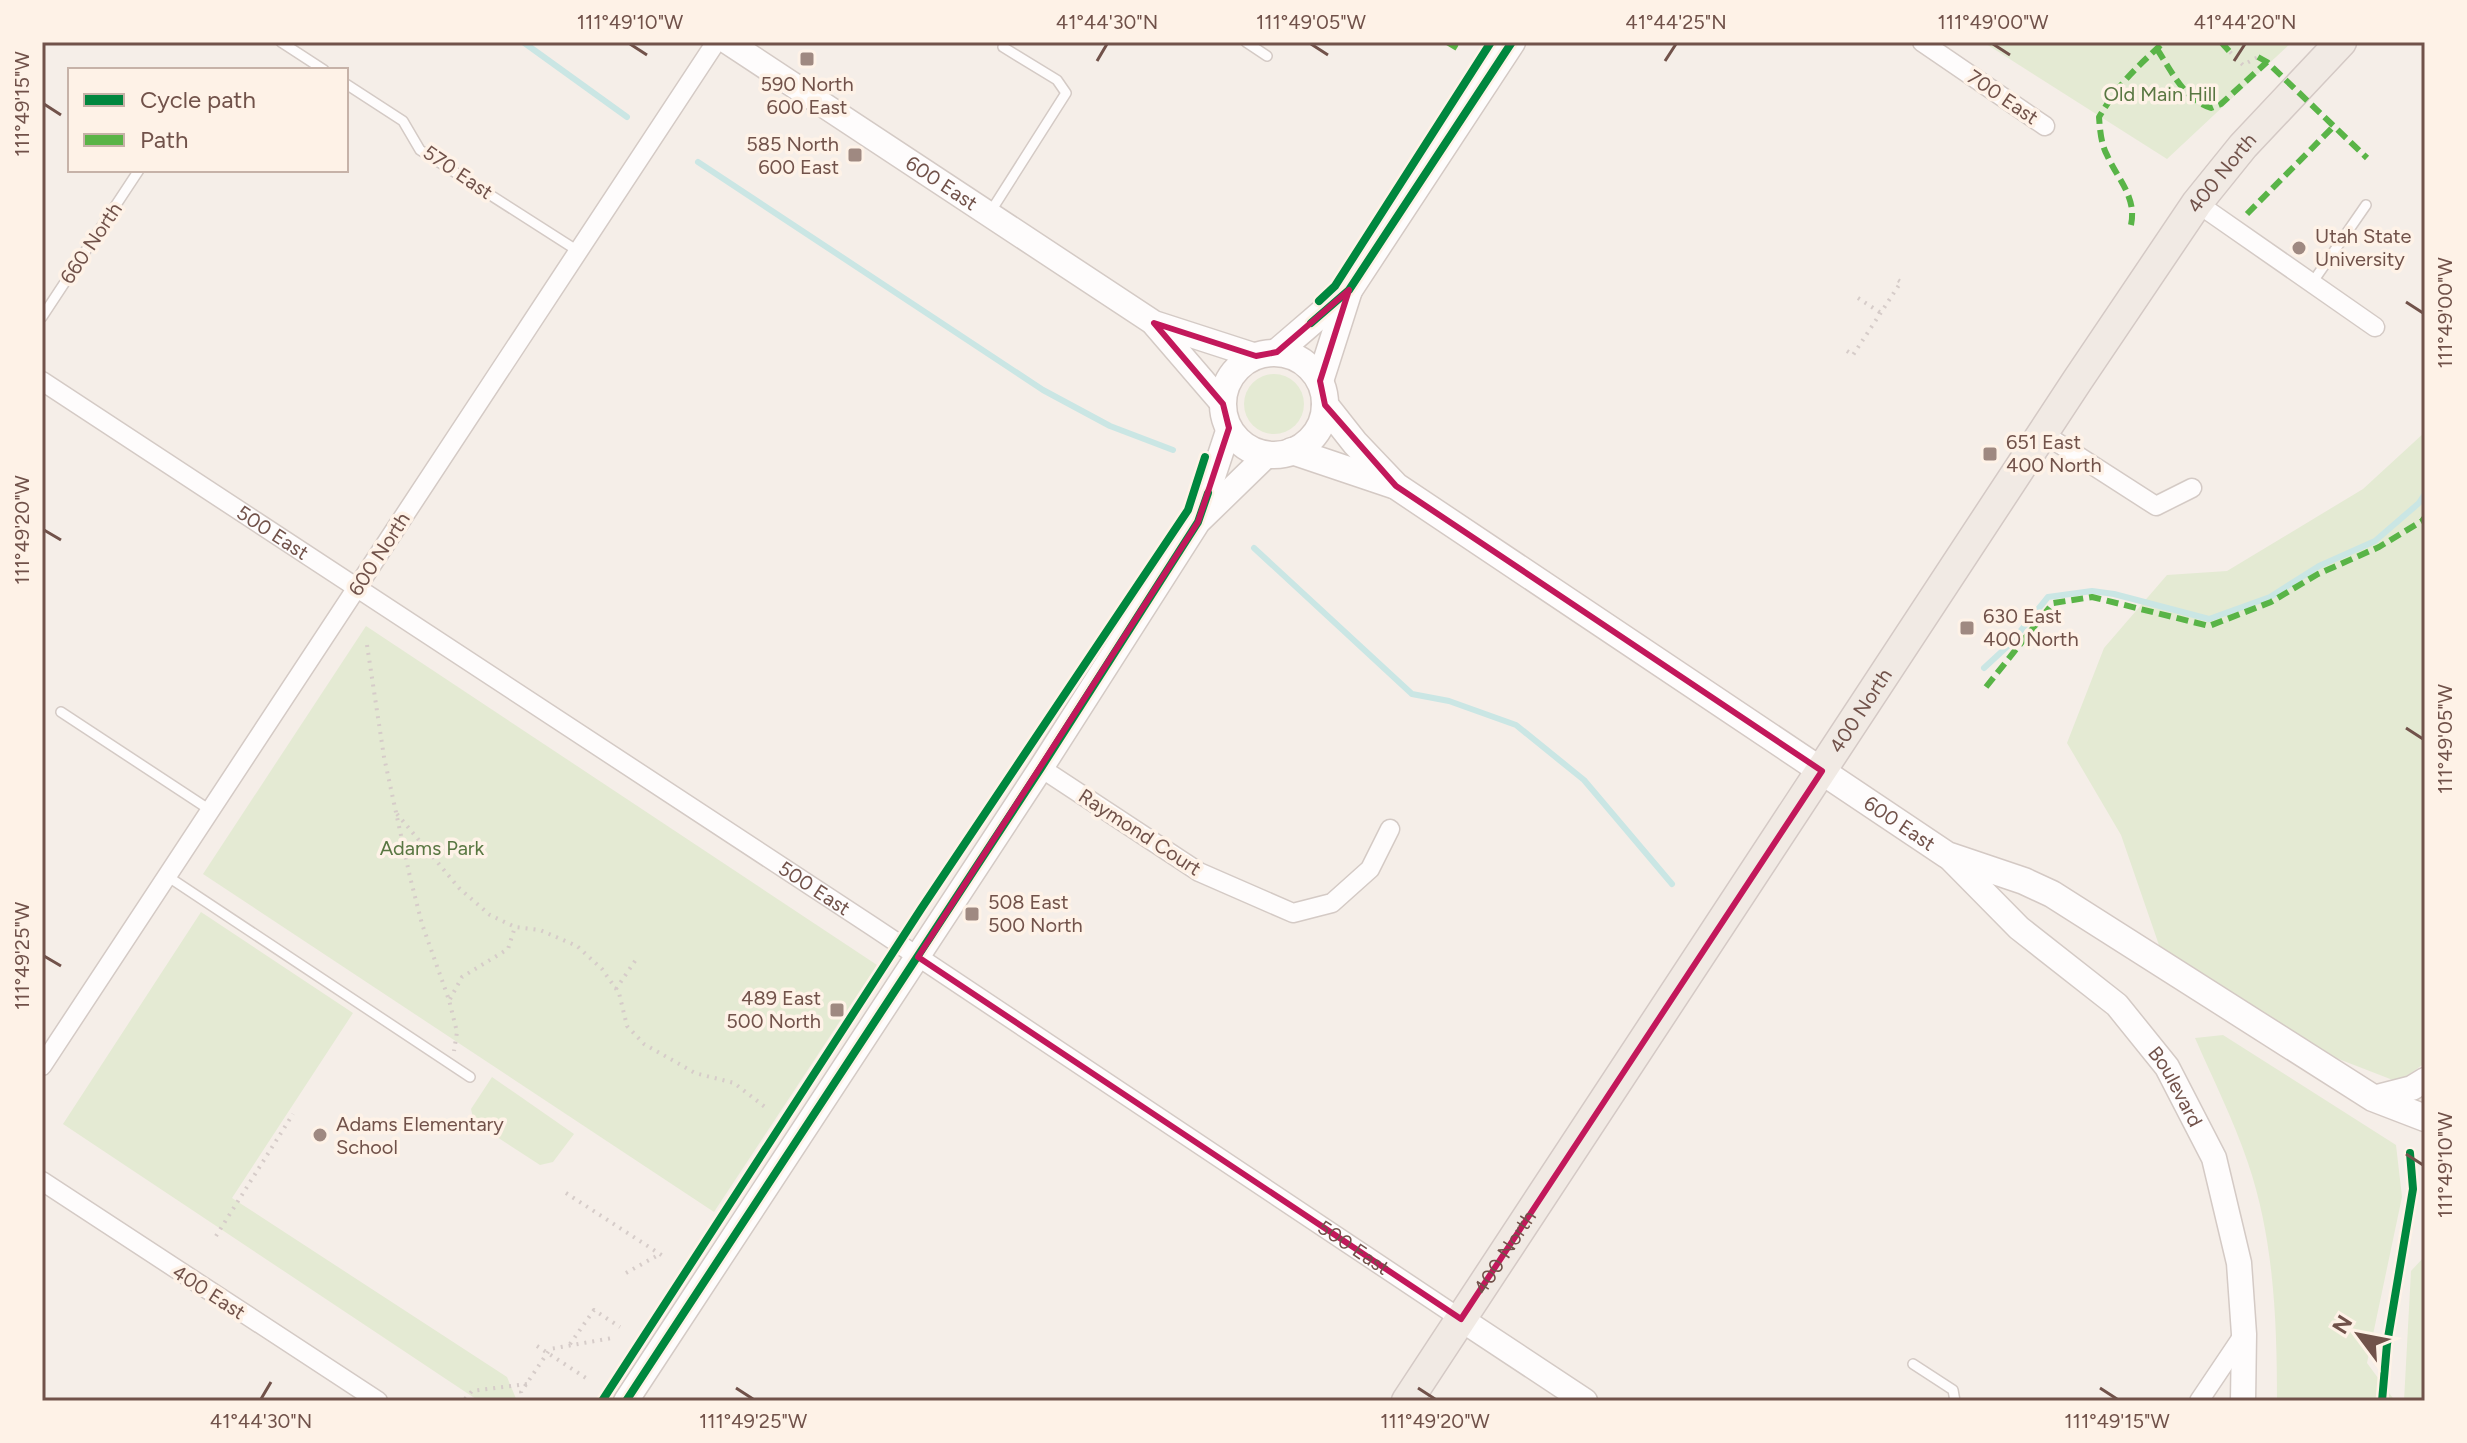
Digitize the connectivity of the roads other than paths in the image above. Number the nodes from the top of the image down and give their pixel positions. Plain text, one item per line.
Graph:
1 (281, 42) edge
2 (716, 42) edge
3 (728, 42) edge
4 (1246, 42) edge
5 (1512, 42) edge
6 (1922, 42) edge
7 (2341, 42) edge
8 (1003, 47) dead end
9 (1267, 56) dead end
10 (321, 68) edge
11 (348, 85) edge
12 (2045, 126) dead end
13 (138, 172) edge
14 (2197, 203) junction
15 (2366, 205) dead end
16 (989, 214) junction
17 (578, 251) junction
18 (2312, 283) junction
19 (1349, 290) junction
20 (42, 317) edge
21 (1154, 323) junction
22 (2375, 327) dead end
23 (1267, 354) junction
24 (42, 381) edge
25 (1322, 393) junction
26 (1226, 416) junction
27 (2044, 434) junction
28 (1280, 453) junction
29 (1396, 486) junction
30 (2192, 488) dead end
31 (1198, 522) junction
32 (357, 587) junction
33 (61, 712) dead end
34 (1041, 768) junction
35 (1822, 771) junction
36 (210, 810) junction
37 (1390, 829) dead end
38 (1947, 855) junction
39 (167, 876) junction
40 (918, 957) junction
41 (42, 1066) edge
42 (470, 1077) dead end
43 (2425, 1080) edge
44 (2373, 1098) junction
45 (2425, 1118) edge
46 (42, 1181) edge
47 (1461, 1319) junction
48 (2244, 1334) junction
49 (1913, 1364) dead end
50 (378, 1401) edge
51 (626, 1401) edge
52 (1407, 1401) edge
53 (1585, 1401) edge
54 (1955, 1401) edge
55 (2199, 1401) edge
56 (2243, 1401) edge

1 - 10 lane
2 - 17 street, 600 North
3 - 16 street, 600 East
4 - 9 lane
5 - 19 main road
6 - 12 street, 700 East
7 - 14 main road, 400 North
8 - 16 lane
11 - 17 lane, 570 East
13 - 20 lane, 660 North
14 - 18 street
14 - 27 main road, 400 North
15 - 18 lane
16 - 21 street, 600 East
17 - 32 street, 600 North
18 - 22 street
19 - 23 main road
19 - 25 main road
21 - 23 street, 600 East
21 - 26 street, 600 East
23 - 25 main road
23 - 26 main road
24 - 32 street, 500 East
25 - 28 main road
25 - 29 main road, 600 East
26 - 28 main road
26 - 31 street
27 - 30 street
27 - 35 main road, 400 North
28 - 29 main road, 600 East
28 - 31 street
29 - 35 main road, 600 East
31 - 34 street
32 - 36 street, 600 North
32 - 40 street, 500 East
33 - 36 lane
34 - 37 street, Raymond Court
34 - 40 street
35 - 38 main road, 600 East
35 - 47 main road, 400 North
36 - 39 street, 600 North
38 - 44 main road, 600 East
38 - 48 street, Boulevard
39 - 41 street, 600 North
39 - 42 lane
40 - 47 street, 500 East
40 - 51 street
43 - 44 street
44 - 45 main road, 600 East
46 - 50 street, 400 East
47 - 52 main road, 400 North
47 - 53 street, 500 East
48 - 55 street
48 - 56 street, Boulevard
49 - 54 lane

